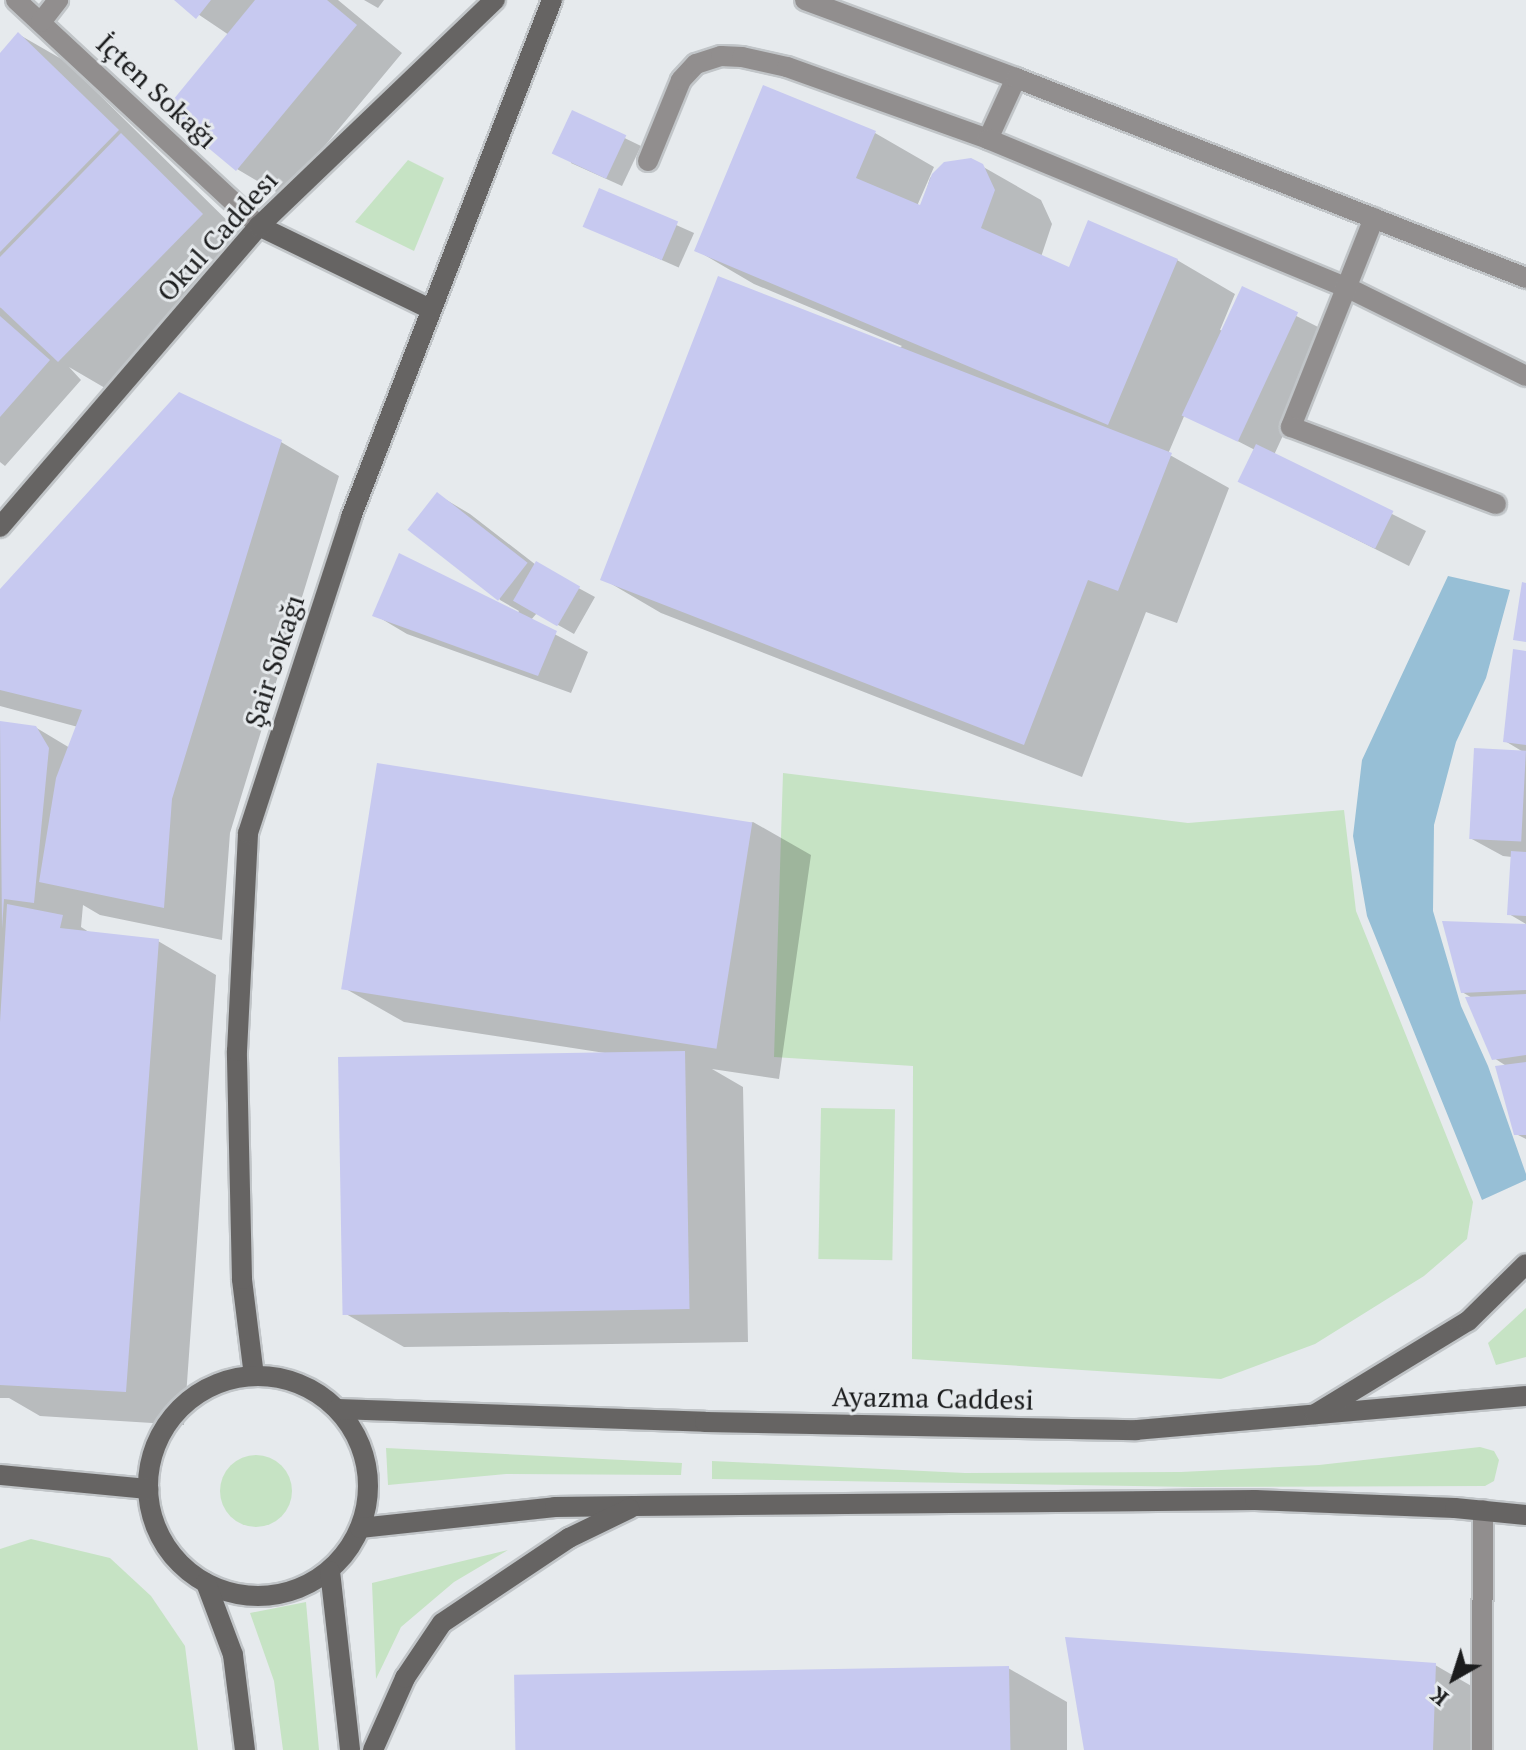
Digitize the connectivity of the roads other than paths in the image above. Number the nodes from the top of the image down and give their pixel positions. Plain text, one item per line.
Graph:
1 (16, 0) edge
2 (58, 0) edge
3 (495, 0) edge
4 (552, 0) edge
5 (805, 0) edge
6 (41, 22) junction
7 (1016, 78) junction
8 (988, 139) junction
9 (648, 161) dead end
10 (1374, 218) junction
11 (259, 226) junction
12 (1526, 278) edge
13 (1346, 287) junction
14 (430, 309) junction
15 (1526, 376) edge
16 (1496, 504) dead end
17 (0, 527) edge
18 (1526, 1264) edge
19 (254, 1376) junction
20 (1526, 1396) edge
21 (337, 1409) junction
22 (1310, 1417) junction
23 (0, 1475) edge
24 (148, 1489) junction
25 (634, 1506) junction
26 (1483, 1510) junction
27 (1526, 1515) edge
28 (360, 1528) junction
29 (330, 1571) junction
30 (206, 1583) junction
31 (245, 1750) edge
32 (350, 1750) edge
33 (373, 1750) edge
34 (1482, 1750) edge

1 - 6 street, İçten Sokağı
2 - 6 street
3 - 11 main road, Okul Caddesı
4 - 14 main road, Şair Sokağı
5 - 7 street
6 - 11 street, İçten Sokağı
7 - 8 street
7 - 10 street
8 - 9 street
8 - 13 street
10 - 12 street
10 - 13 street
11 - 14 main road
11 - 17 main road, Okul Caddesı
13 - 15 street
13 - 16 street
14 - 19 main road, Şair Sokağı
18 - 22 main road
19 - 21 main road
19 - 24 main road
20 - 22 main road, Ayazma Caddesi
21 - 22 main road, Ayazma Caddesi
21 - 28 main road
23 - 24 main road
24 - 30 main road
25 - 26 main road
25 - 28 main road
25 - 33 main road
26 - 27 main road
26 - 34 street
28 - 29 main road
29 - 30 main road
29 - 32 main road
30 - 31 main road

